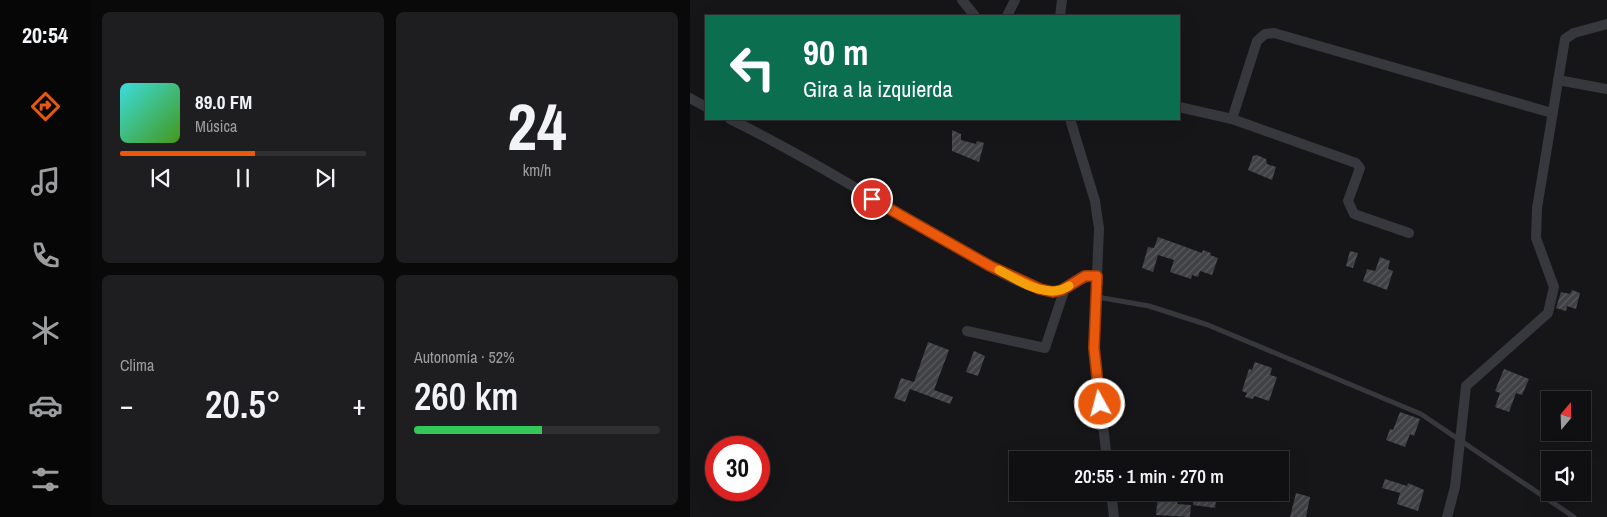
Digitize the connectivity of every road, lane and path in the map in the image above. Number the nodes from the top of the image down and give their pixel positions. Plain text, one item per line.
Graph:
1 (962, 0) edge
2 (1015, 0) edge
3 (1062, 0) edge
4 (974, 15) edge
5 (1008, 15) edge
6 (1060, 15) edge
7 (1607, 24) edge
8 (1558, 80) junction
9 (1607, 89) edge
10 (690, 98) edge
11 (705, 106) edge
12 (1180, 107) edge
13 (1552, 113) junction
14 (1232, 119) junction
15 (732, 120) edge
16 (1070, 120) edge
17 (1409, 233) dead end
18 (1097, 276) junction
19 (1066, 288) junction
20 (1096, 297) junction
21 (967, 331) dead end
22 (1461, 442) junction
23 (1106, 451) edge
24 (1112, 501) edge
25 (1114, 517) edge
26 (1447, 517) edge
27 (1574, 517) edge

1 - 4 street
2 - 5 street
3 - 6 street
7 - 8 street
8 - 9 street
8 - 13 street
10 - 11 street
12 - 14 street
13 - 14 street
13 - 22 street
14 - 17 street
15 - 19 street
16 - 18 street
18 - 19 street
18 - 20 street
19 - 21 street
20 - 22 lane
20 - 23 street
22 - 26 street
22 - 27 lane
24 - 25 street

